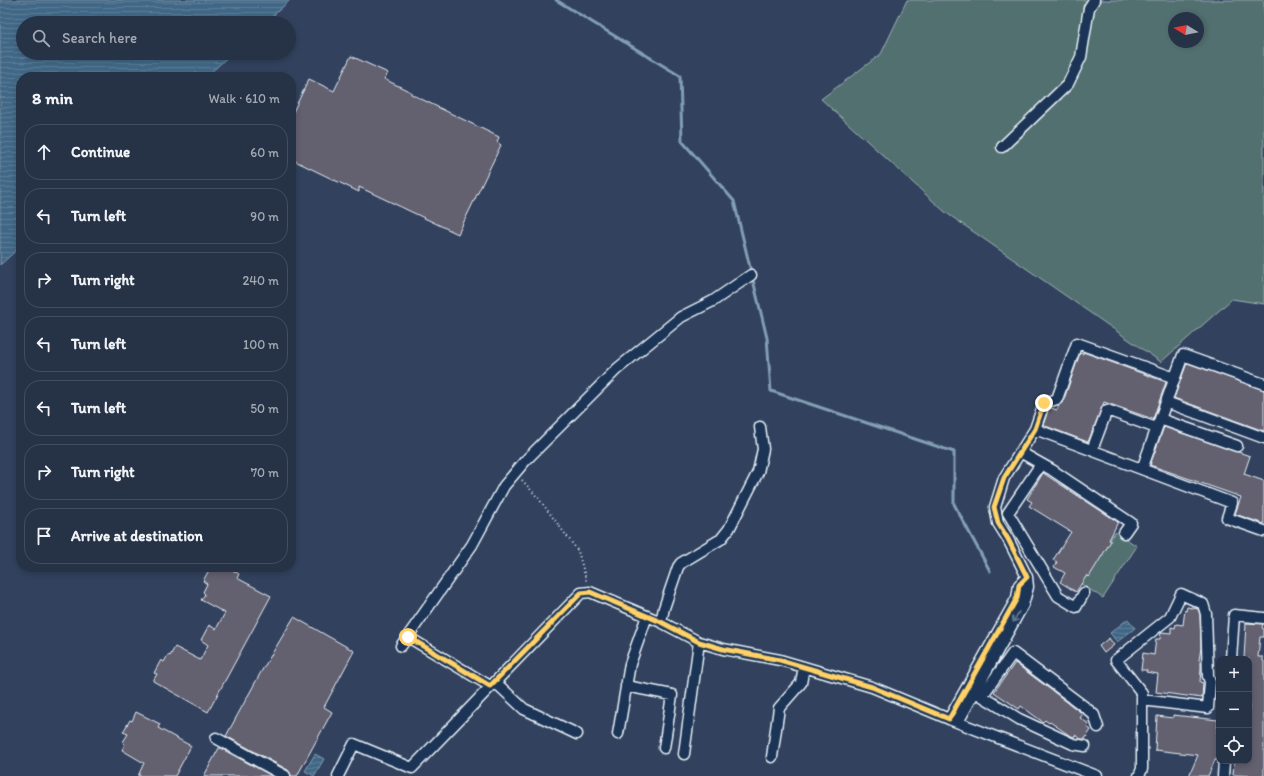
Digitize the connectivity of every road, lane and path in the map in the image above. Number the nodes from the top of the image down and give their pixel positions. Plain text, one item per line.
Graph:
1 (1094, 0) edge
2 (1002, 147) dead end
3 (751, 275) dead end
4 (1175, 378) junction
5 (1264, 384) edge
6 (1166, 402) junction
7 (1158, 423) junction
8 (760, 427) dead end
9 (1035, 429) junction
10 (1264, 438) edge
11 (1237, 446) dead end
12 (1092, 450) junction
13 (1020, 452) junction
14 (1041, 464) junction
15 (1142, 469) junction
16 (516, 472) junction
17 (1264, 531) edge
18 (1124, 533) dead end
19 (1027, 577) junction
20 (590, 592) junction
21 (1084, 593) dead end
22 (647, 616) junction
23 (1264, 618) edge
24 (661, 622) junction
25 (408, 637) junction
26 (699, 642) junction
27 (402, 646) dead end
28 (1231, 656) edge
29 (804, 667) junction
30 (492, 684) junction
31 (626, 686) junction
32 (979, 694) junction
33 (1142, 700) junction
34 (954, 720) junction
35 (1098, 727) dead end
36 (578, 734) dead end
37 (618, 734) dead end
38 (216, 738) dead end
39 (1085, 746) dead end
40 (664, 748) dead end
41 (684, 754) dead end
42 (772, 757) dead end
43 (1224, 764) edge
44 (284, 776) edge
45 (338, 776) edge
46 (1097, 776) edge
47 (1139, 776) edge
48 (1223, 776) edge

1 - 2 street
3 - 16 street
4 - 5 street
4 - 6 street
4 - 9 street
6 - 7 street
6 - 10 street
7 - 11 street
7 - 12 street
7 - 15 street
8 - 24 street
9 - 12 street
9 - 13 street
12 - 15 street
13 - 14 street
13 - 19 street
14 - 18 street
14 - 21 street
15 - 17 street
16 - 20 path
16 - 25 street
19 -> 32 street
19 - 34 street
20 - 22 street
20 - 30 street
22 - 24 street
22 - 31 street
23 - 28 street
24 - 26 street
25 - 27 street
25 - 30 street
26 - 29 street
26 - 41 street
29 - 34 street
29 - 42 street
30 - 36 street
30 - 45 street
31 - 37 street
31 - 40 street
32 - 34 street
32 - 35 street
32 - 39 street
33 - 33 street
33 - 47 street
34 - 46 street
38 - 44 street
43 - 48 street

